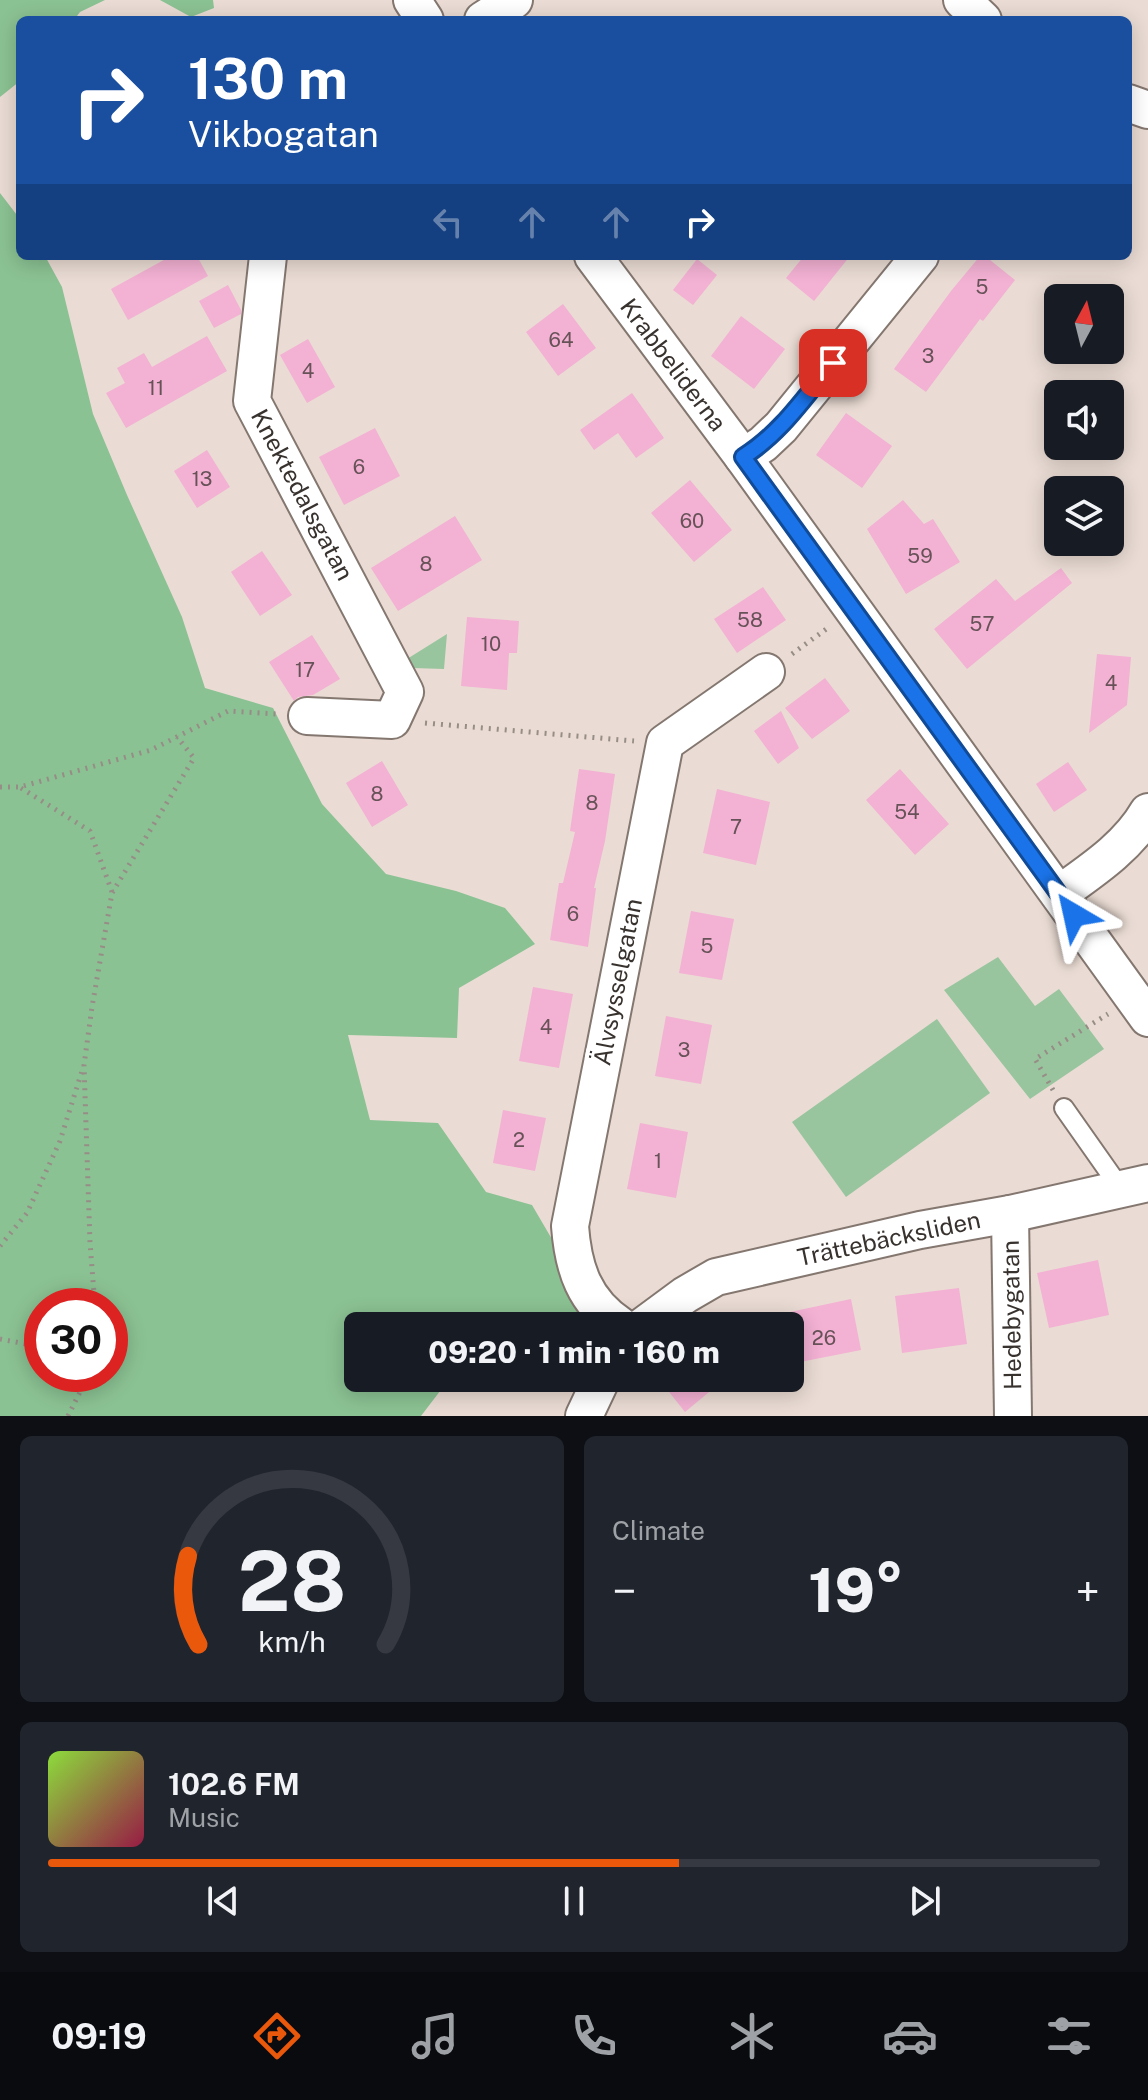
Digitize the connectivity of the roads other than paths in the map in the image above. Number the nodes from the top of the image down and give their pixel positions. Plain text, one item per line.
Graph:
1 (514, 0) edge
2 (962, 0) edge
3 (489, 16) edge
4 (979, 16) edge
5 (268, 260) edge
6 (596, 260) edge
7 (917, 260) edge
8 (743, 457) junction
9 (766, 672) road end
10 (307, 716) road end
11 (1148, 812) edge
12 (1059, 894) junction
13 (1141, 1008) edge
14 (1064, 1108) road end
15 (1134, 1186) edge
16 (1010, 1214) junction
17 (604, 1312) edge
18 (662, 1312) edge
19 (595, 1392) edge
20 (584, 1416) edge
21 (1013, 1416) edge

1 - 3 street
2 - 4 street
5 - 10 street, Knektedalsgatan
6 - 8 street, Krabbeliderna
7 - 8 street
8 - 12 street, Krabbeliderna
9 - 17 street, Älvsysselgatan
11 - 12 street
12 - 13 street, Krabbeliderna
14 - 15 lane
15 - 16 street, Trättebäcksliden
16 - 18 street, Trättebäcksliden
16 - 21 street, Hedebygatan
19 - 20 street

